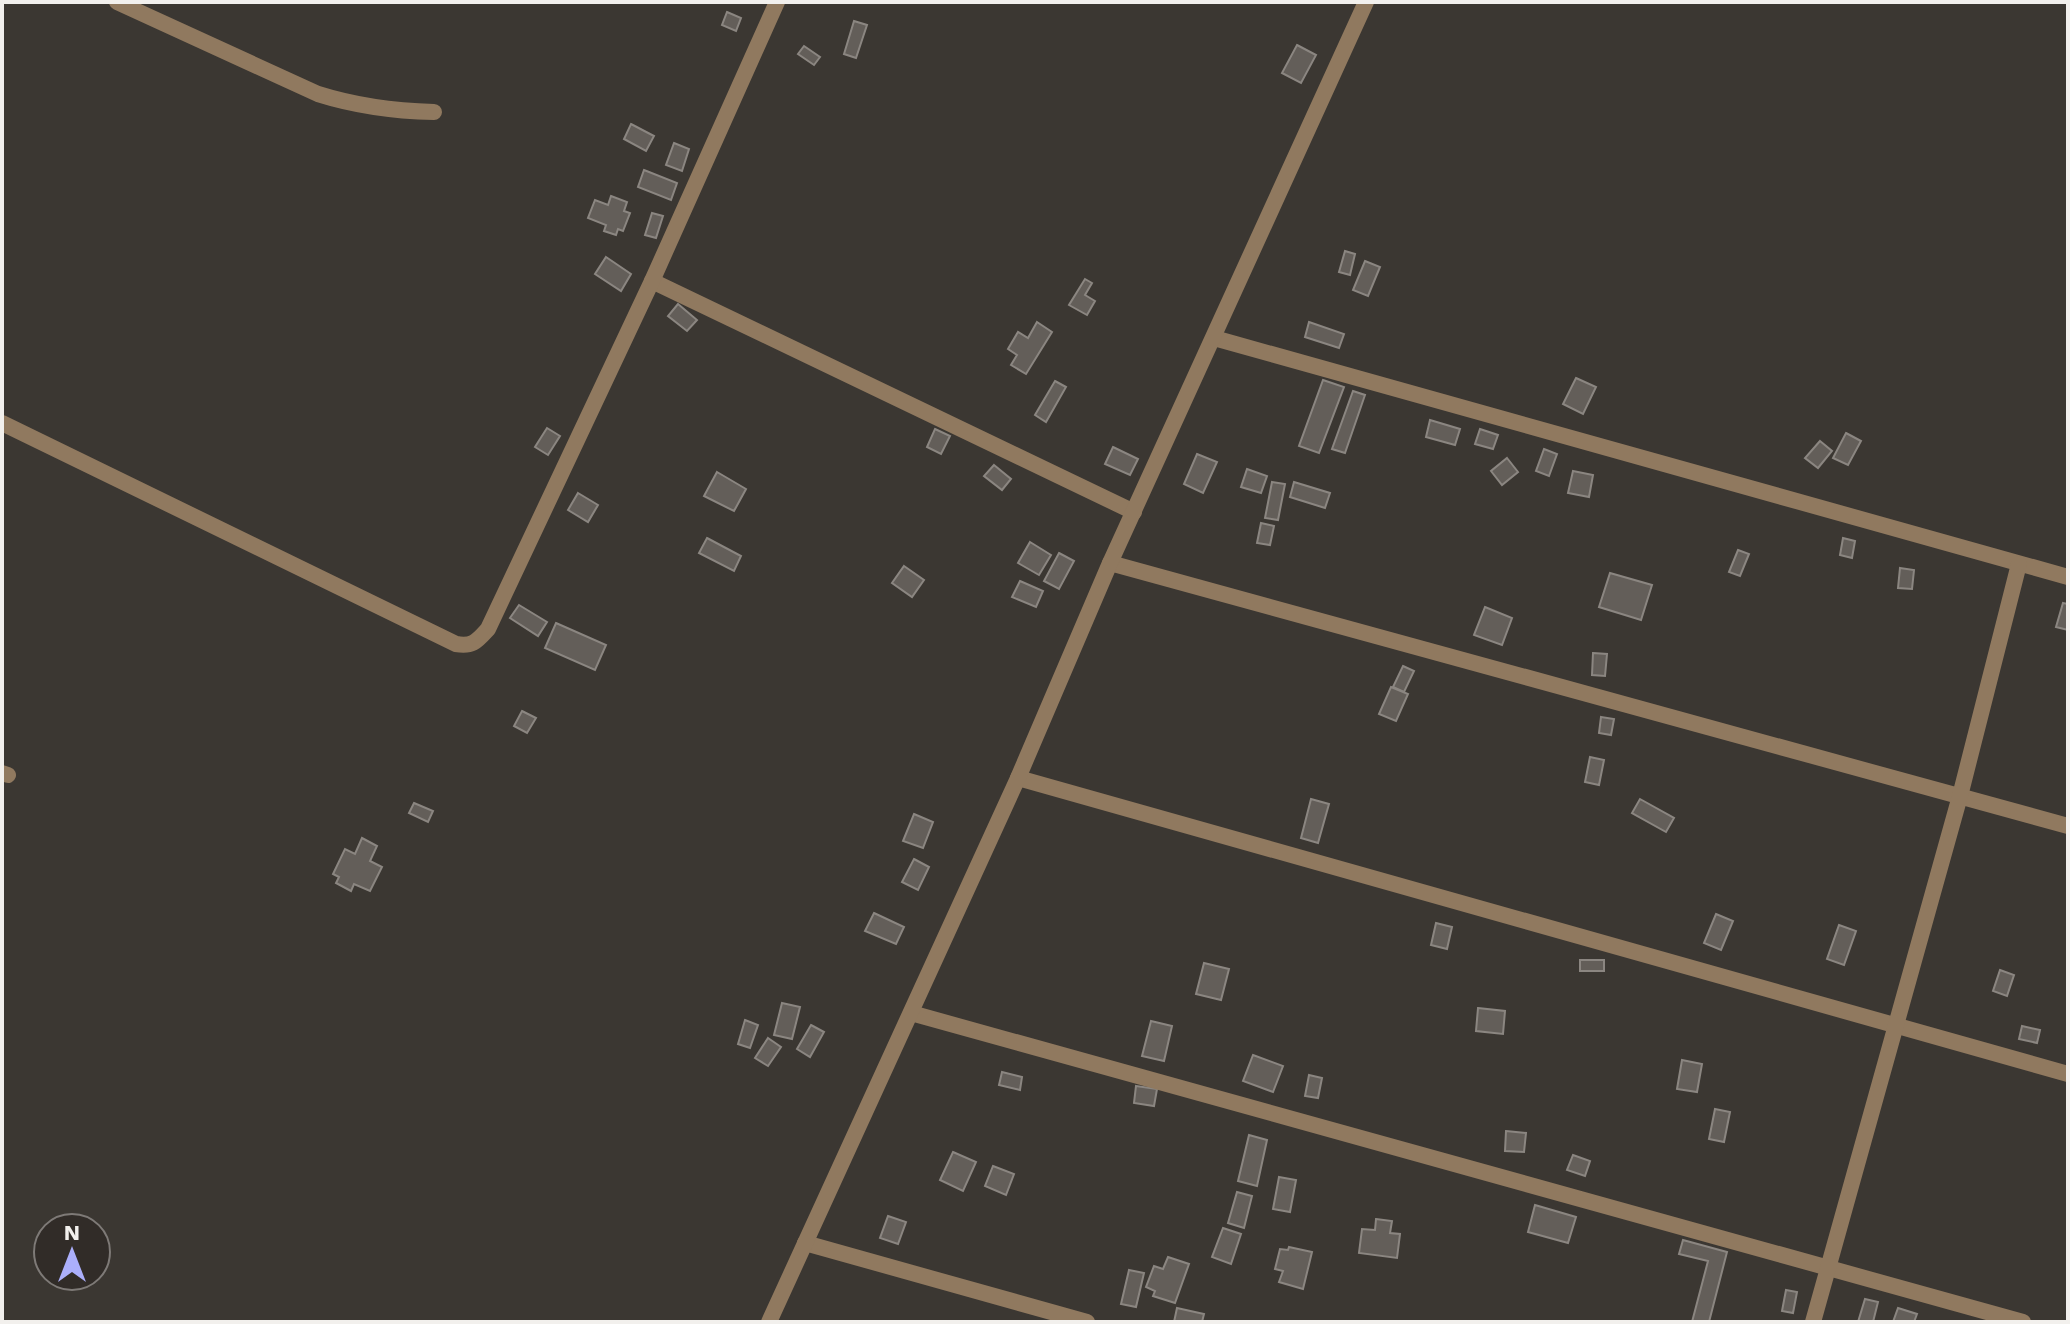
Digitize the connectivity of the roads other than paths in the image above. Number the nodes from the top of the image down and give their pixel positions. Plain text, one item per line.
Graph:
1 (117, 2) edge
2 (777, 2) edge
3 (1366, 2) edge
4 (434, 112) dead end
5 (652, 281) junction
6 (1214, 338) junction
7 (2, 423) edge
8 (1134, 512) junction
9 (1110, 563) junction
10 (2019, 564) junction
11 (2068, 577) edge
12 (1018, 778) junction
13 (1960, 796) junction
14 (2068, 826) edge
15 (911, 1013) junction
16 (1895, 1023) junction
17 (2068, 1074) edge
18 (805, 1243) junction
19 (1829, 1266) junction
20 (769, 1322) edge
21 (1087, 1322) edge
22 (1813, 1322) edge
23 (2023, 1322) edge

1 - 4 street
2 - 5 street
3 - 6 street
5 - 7 street
5 - 8 street
6 - 8 street
6 - 10 street
8 - 9 street
9 - 12 street
9 - 13 street
10 - 11 street
10 - 13 street
12 - 15 street
12 - 16 street
13 - 14 street
13 - 16 street
15 - 18 street
15 - 19 street
16 - 17 street
16 - 19 street
18 - 20 street
18 - 21 street
19 - 22 street
19 - 23 street

